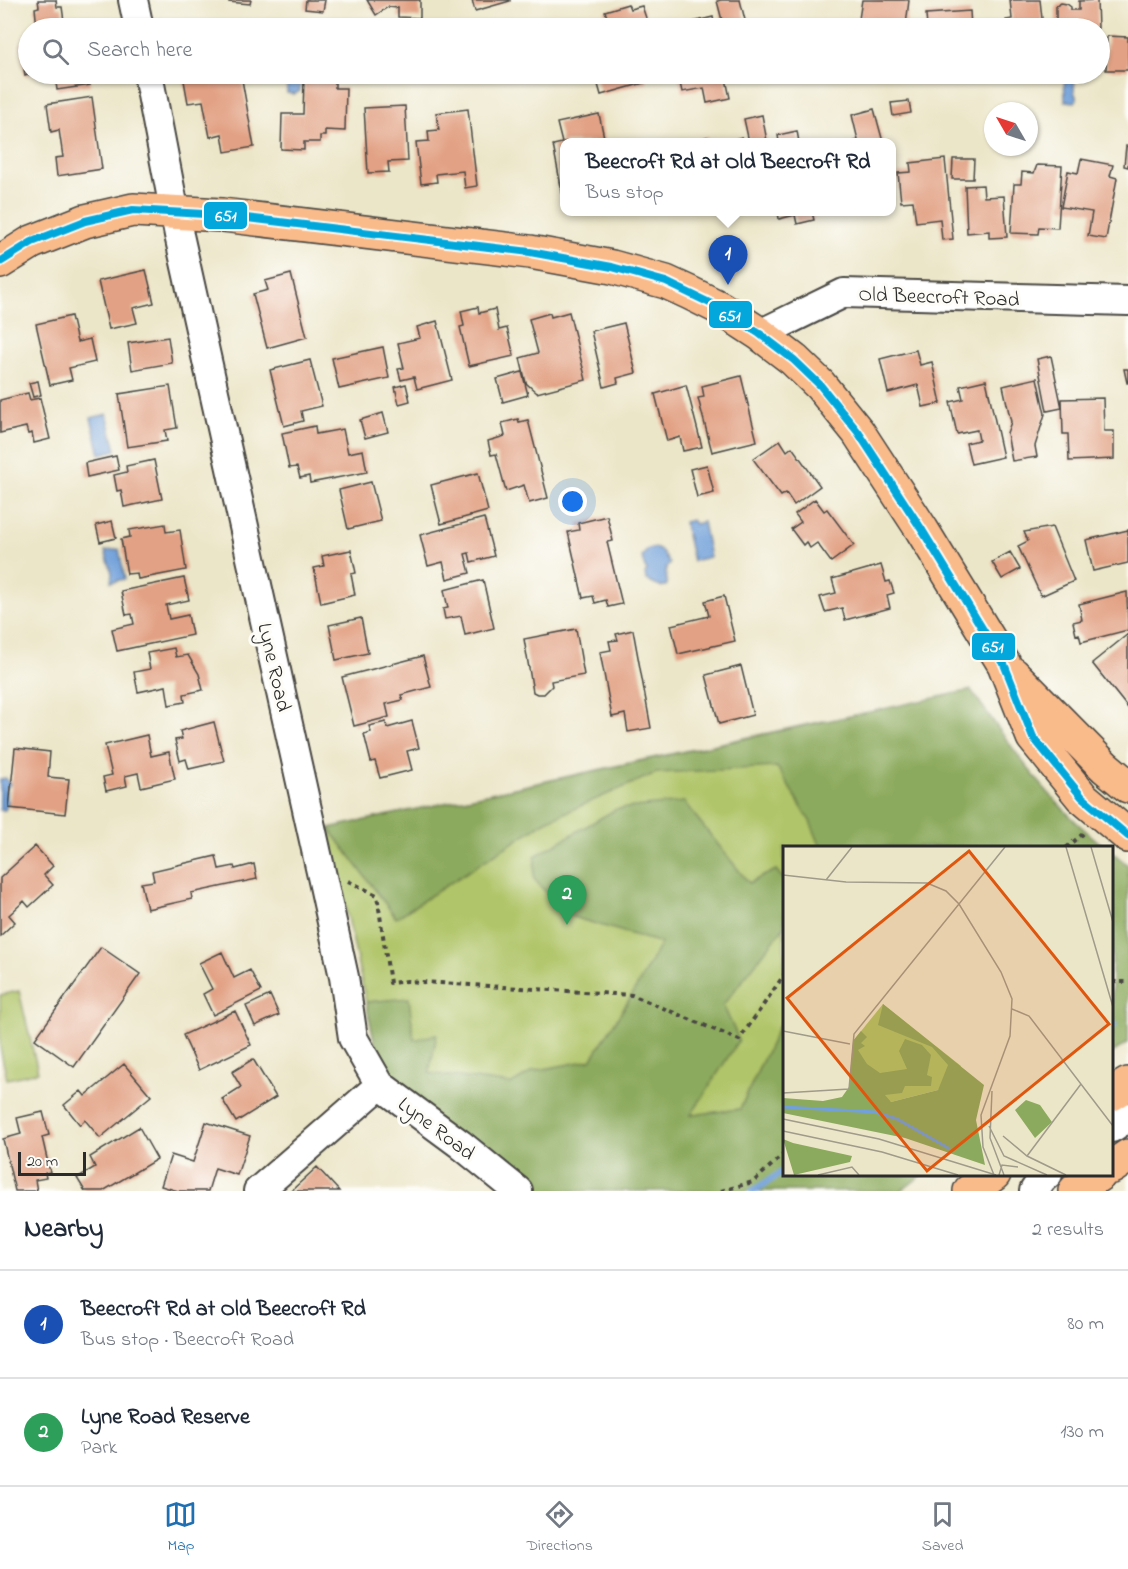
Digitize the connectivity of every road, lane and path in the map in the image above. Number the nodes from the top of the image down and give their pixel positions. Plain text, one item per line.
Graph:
1 (133, 0) edge
2 (137, 18) edge
3 (150, 84) edge
4 (175, 211) junction
5 (0, 262) edge
6 (1128, 302) edge
7 (760, 334) junction
8 (1004, 664) junction
9 (1128, 786) edge
10 (1091, 826) dead end
11 (1128, 836) edge
12 (1068, 846) edge
13 (320, 868) junction
14 (783, 976) edge
15 (1128, 1084) edge
16 (380, 1085) junction
17 (1113, 1093) edge
18 (1128, 1117) edge
19 (1113, 1127) edge
20 (783, 1155) edge
21 (1128, 1156) edge
22 (1113, 1166) edge
23 (991, 1176) edge
24 (1046, 1176) edge
25 (1097, 1176) edge
26 (258, 1191) edge
27 (518, 1191) edge
28 (721, 1191) edge
29 (970, 1191) edge
30 (1034, 1191) edge
31 (1075, 1191) edge

1 - 2 street
3 - 4 street, Lyne Road
4 - 5 main road
4 - 7 main road
4 - 13 street, Lyne Road
6 - 7 street, Old Beecroft Road
7 - 8 main road
8 - 9 main road
8 - 11 main road
10 - 12 path
13 - 14 path
13 - 16 street, Lyne Road
15 - 17 main road
16 - 26 street
16 - 27 street, Lyne Road
18 - 19 street
20 - 28 path
21 - 22 main road
23 - 29 main road
24 - 30 street
25 - 31 main road

